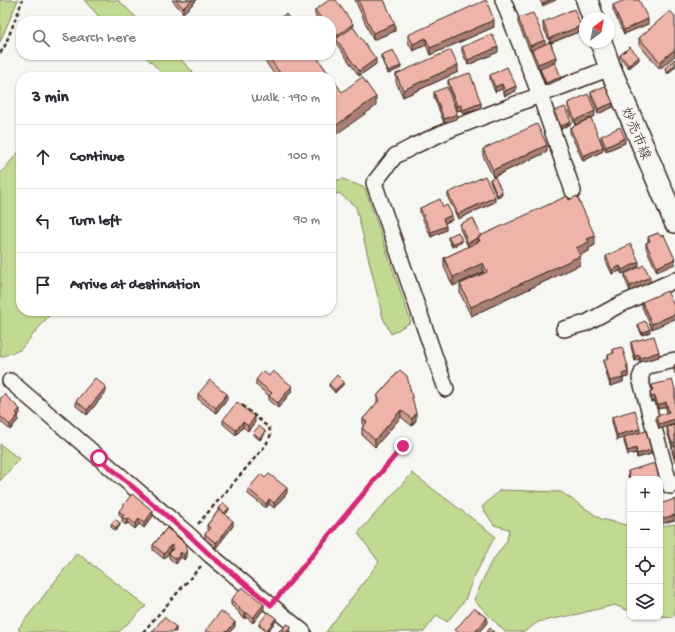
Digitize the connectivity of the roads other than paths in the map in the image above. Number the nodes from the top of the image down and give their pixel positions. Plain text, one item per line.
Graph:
1 (503, 0) edge
2 (587, 0) edge
3 (591, 12) edge
4 (603, 48) edge
5 (610, 68) junction
6 (540, 95) junction
7 (573, 191) dead end
8 (675, 220) edge
9 (675, 280) edge
10 (564, 329) dead end
11 (675, 360) edge
12 (10, 381) dead end
13 (446, 389) dead end
14 (670, 486) dead end
15 (303, 632) edge

1 - 6 street
2 - 3 main road
4 - 5 main road, 妙売市線
5 - 6 street
5 - 8 main road, 妙売市線
6 - 7 street
6 - 13 street
9 - 10 street
11 - 14 street
12 - 15 street

